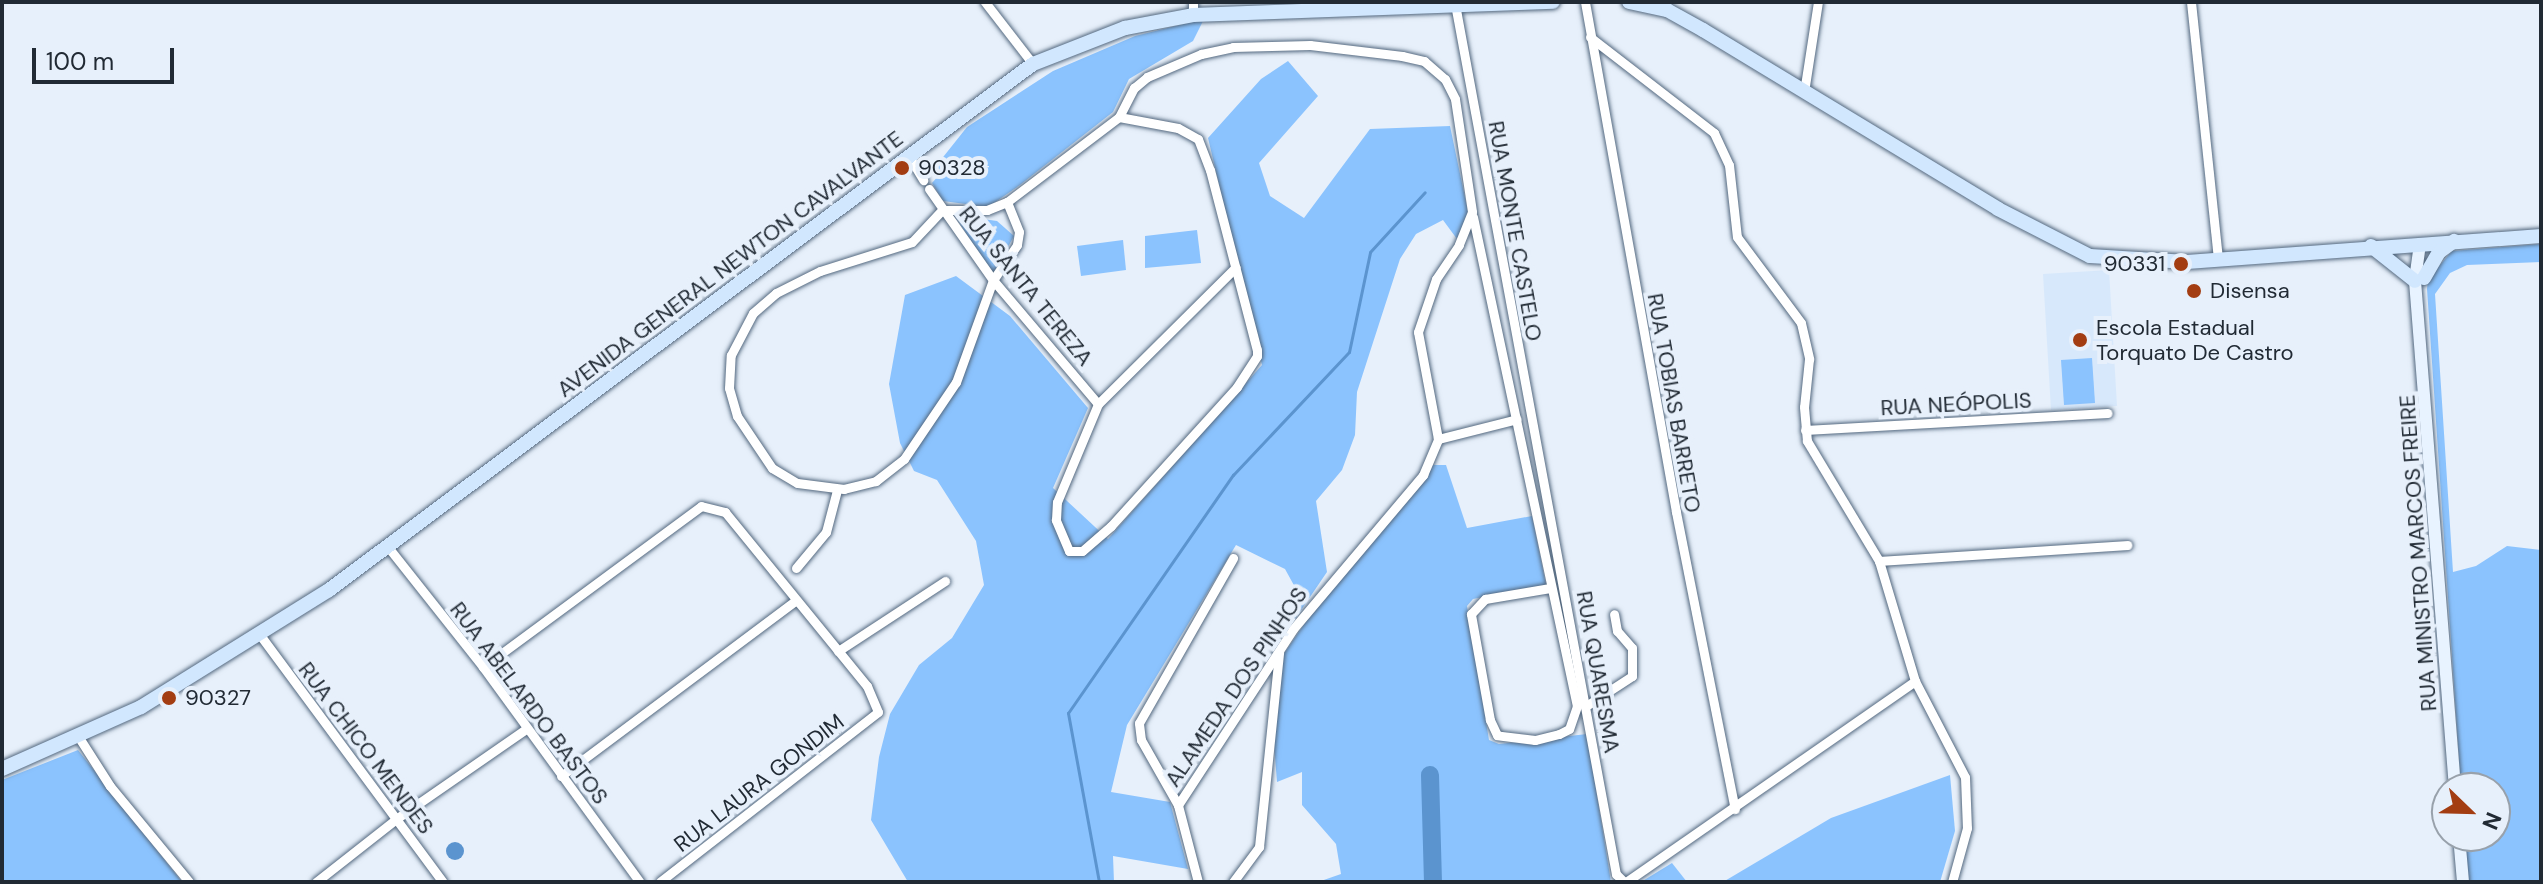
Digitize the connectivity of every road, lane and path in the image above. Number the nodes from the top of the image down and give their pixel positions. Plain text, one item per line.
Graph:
1 (985, 2) edge
2 (1553, 2) edge
3 (1585, 2) edge
4 (1629, 2) edge
5 (1818, 2) edge
6 (2191, 2) edge
7 (1455, 4) junction
8 (1667, 6) edge
9 (1193, 8) edge
10 (1590, 37) junction
11 (1033, 64) junction
12 (1804, 92) junction
13 (1119, 117) junction
14 (910, 158) junction
15 (1007, 202) junction
16 (942, 210) junction
17 (1472, 212) junction
18 (2541, 236) edge
19 (2454, 241) junction
20 (2420, 244) junction
21 (2371, 246) junction
22 (2218, 259) junction
23 (1236, 267) junction
24 (993, 280) junction
25 (2420, 280) junction
26 (1098, 404) junction
27 (2108, 413) dead end
28 (1517, 419) junction
29 (1805, 430) junction
30 (1438, 439) junction
31 (1540, 465) joint
32 (837, 490) junction
33 (2127, 545) dead end
34 (388, 547) junction
35 (1233, 558) dead end
36 (1879, 561) junction
37 (796, 568) dead end
38 (945, 581) dead end
39 (1550, 588) junction
40 (795, 601) junction
41 (1614, 614) dead end
42 (260, 635) junction
43 (1279, 649) junction
44 (838, 651) junction
45 (483, 667) junction
46 (1915, 681) junction
47 (1586, 706) junction
48 (526, 729) junction
49 (78, 736) junction
50 (2, 769) edge
51 (2454, 772) edge
52 (561, 776) junction
53 (1178, 805) junction
54 (1735, 809) junction
55 (396, 819) junction
56 (2460, 852) edge
57 (189, 882) edge
58 (316, 882) edge
59 (443, 882) edge
60 (640, 882) edge
61 (660, 882) edge
62 (1198, 882) edge
63 (1233, 882) edge
64 (1625, 882) edge
65 (1952, 882) edge
66 (2463, 882) edge

1 - 11 street
2 - 7 main road, AVENIDA GENERAL NEWTON CAVALVANTE
3 - 10 street, RUA TOBIAS BARRETO
4 - 8 main road
5 - 12 street
6 - 22 street
7 - 9 main road, AVENIDA GENERAL NEWTON CAVALVANTE
7 - 31 street, RUA MONTE CASTELO
8 - 12 main road
9 - 11 main road, AVENIDA GENERAL NEWTON CAVALVANTE
10 - 29 street
10 - 54 street, RUA TOBIAS BARRETO
11 - 14 main road, AVENIDA GENERAL NEWTON CAVALVANTE
12 - 22 main road
13 - 15 street
13 - 17 street
13 - 23 street
14 - 16 street, RUA SANTA TEREZA
14 - 34 main road, AVENIDA GENERAL NEWTON CAVALVANTE
15 - 16 street
15 - 24 street
16 - 24 street, RUA SANTA TEREZA
16 - 32 street
17 - 28 street
17 - 30 street
18 - 19 main road
19 - 20 main road
19 - 25 main road
20 - 21 main road
20 - 25 main road, RUA MINISTRO MARCOS FREIRE
21 - 22 main road
21 - 25 main road
23 - 26 street
23 - 26 street
24 - 26 street, RUA SANTA TEREZA
24 - 32 street
25 - 51 main road, RUA MINISTRO MARCOS FREIRE
27 - 29 street, RUA NEÓPOLIS
28 - 30 street
28 - 39 street
29 - 36 street
30 - 43 street, ALAMEDA DOS PINHOS
31 - 47 street, RUA QUARESMA
32 - 37 street
33 - 36 street
34 - 42 main road, AVENIDA GENERAL NEWTON CAVALVANTE
34 - 45 street, RUA ABELARDO BASTOS
35 - 53 street
36 - 46 street
38 - 44 street
39 - 39 street
40 - 44 street
40 - 45 street
40 - 52 street
41 - 47 street
42 - 49 main road, AVENIDA GENERAL NEWTON CAVALVANTE
42 - 55 street, RUA CHICO MENDES
43 - 53 street, ALAMEDA DOS PINHOS
43 - 63 street
44 - 61 street, RUA LAURA GONDIM
45 - 48 street, RUA ABELARDO BASTOS
46 - 54 street, RUA QUARESMA
46 - 65 street
47 - 64 street, RUA QUARESMA
48 - 52 street, RUA ABELARDO BASTOS
48 - 55 street
49 - 50 main road, AVENIDA GENERAL NEWTON CAVALVANTE
49 - 57 street
52 - 60 street, RUA ABELARDO BASTOS
53 - 62 street
54 - 64 street, RUA QUARESMA
55 - 58 street
55 - 59 street, RUA CHICO MENDES
56 - 66 main road

